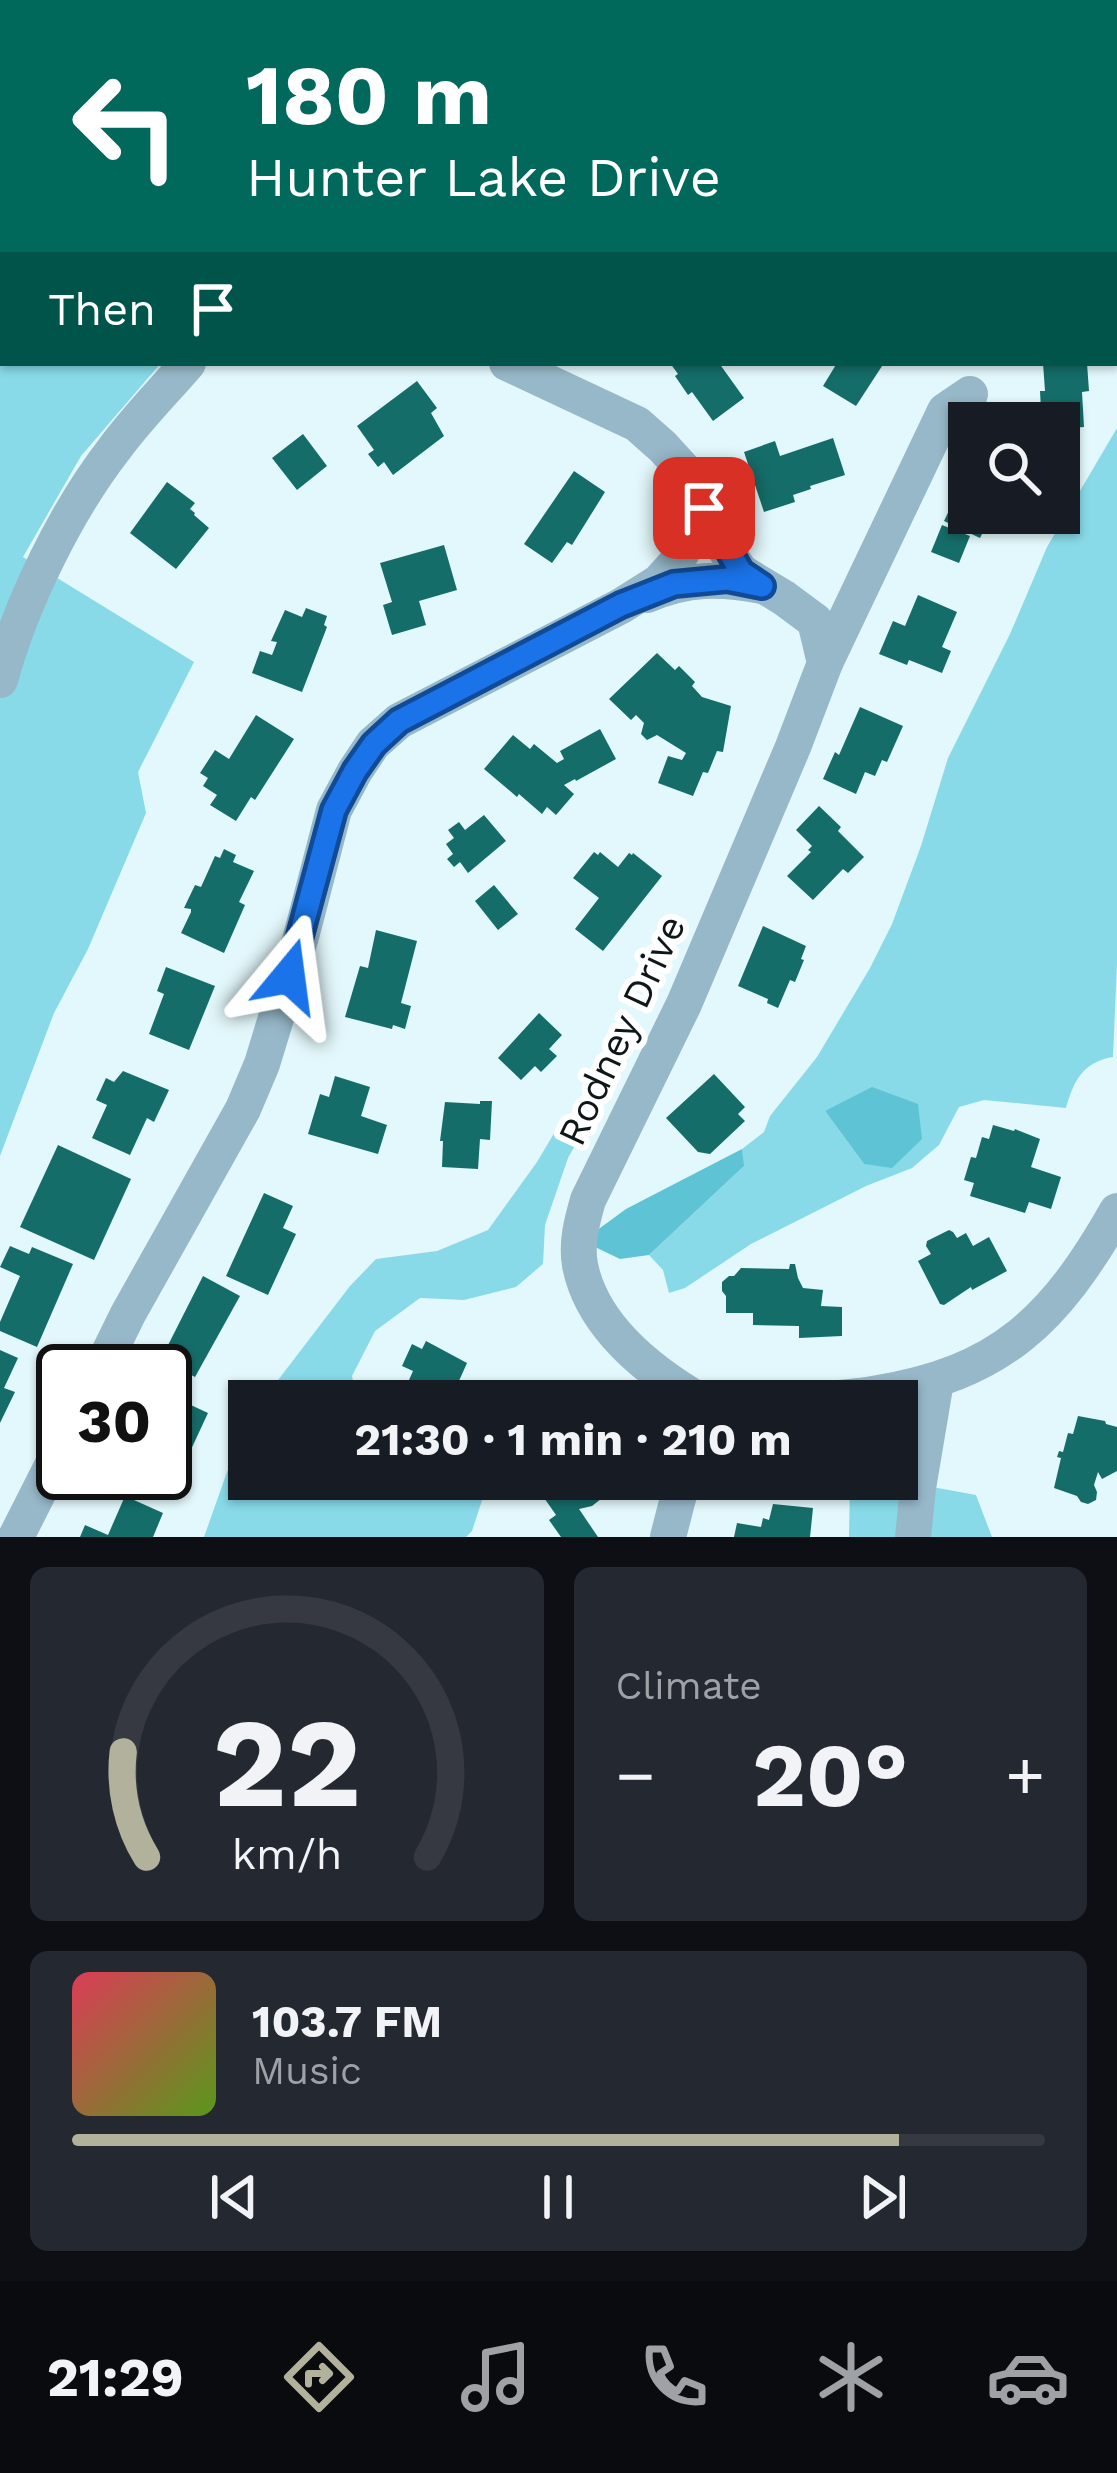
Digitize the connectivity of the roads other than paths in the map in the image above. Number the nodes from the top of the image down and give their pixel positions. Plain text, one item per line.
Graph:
1 (185, 366) edge
2 (516, 366) edge
3 (970, 394) dead end
4 (682, 468) junction
5 (762, 586) junction
6 (621, 605) junction
7 (825, 663) junction
8 (0, 680) edge
9 (1117, 1211) edge
10 (113, 1344) edge
11 (668, 1380) edge
12 (936, 1381) junction
13 (918, 1385) edge
14 (36, 1497) edge
15 (678, 1500) edge
16 (16, 1537) edge
17 (668, 1537) edge
18 (913, 1537) edge

1 - 8 street
2 - 4 street
3 - 7 street, Rodney Drive
4 - 5 street
4 - 6 street
5 - 6 street
5 - 7 street
6 - 10 street
7 - 11 street, Rodney Drive
9 - 12 street
12 - 13 street
12 - 18 street
14 - 16 street
15 - 17 street

